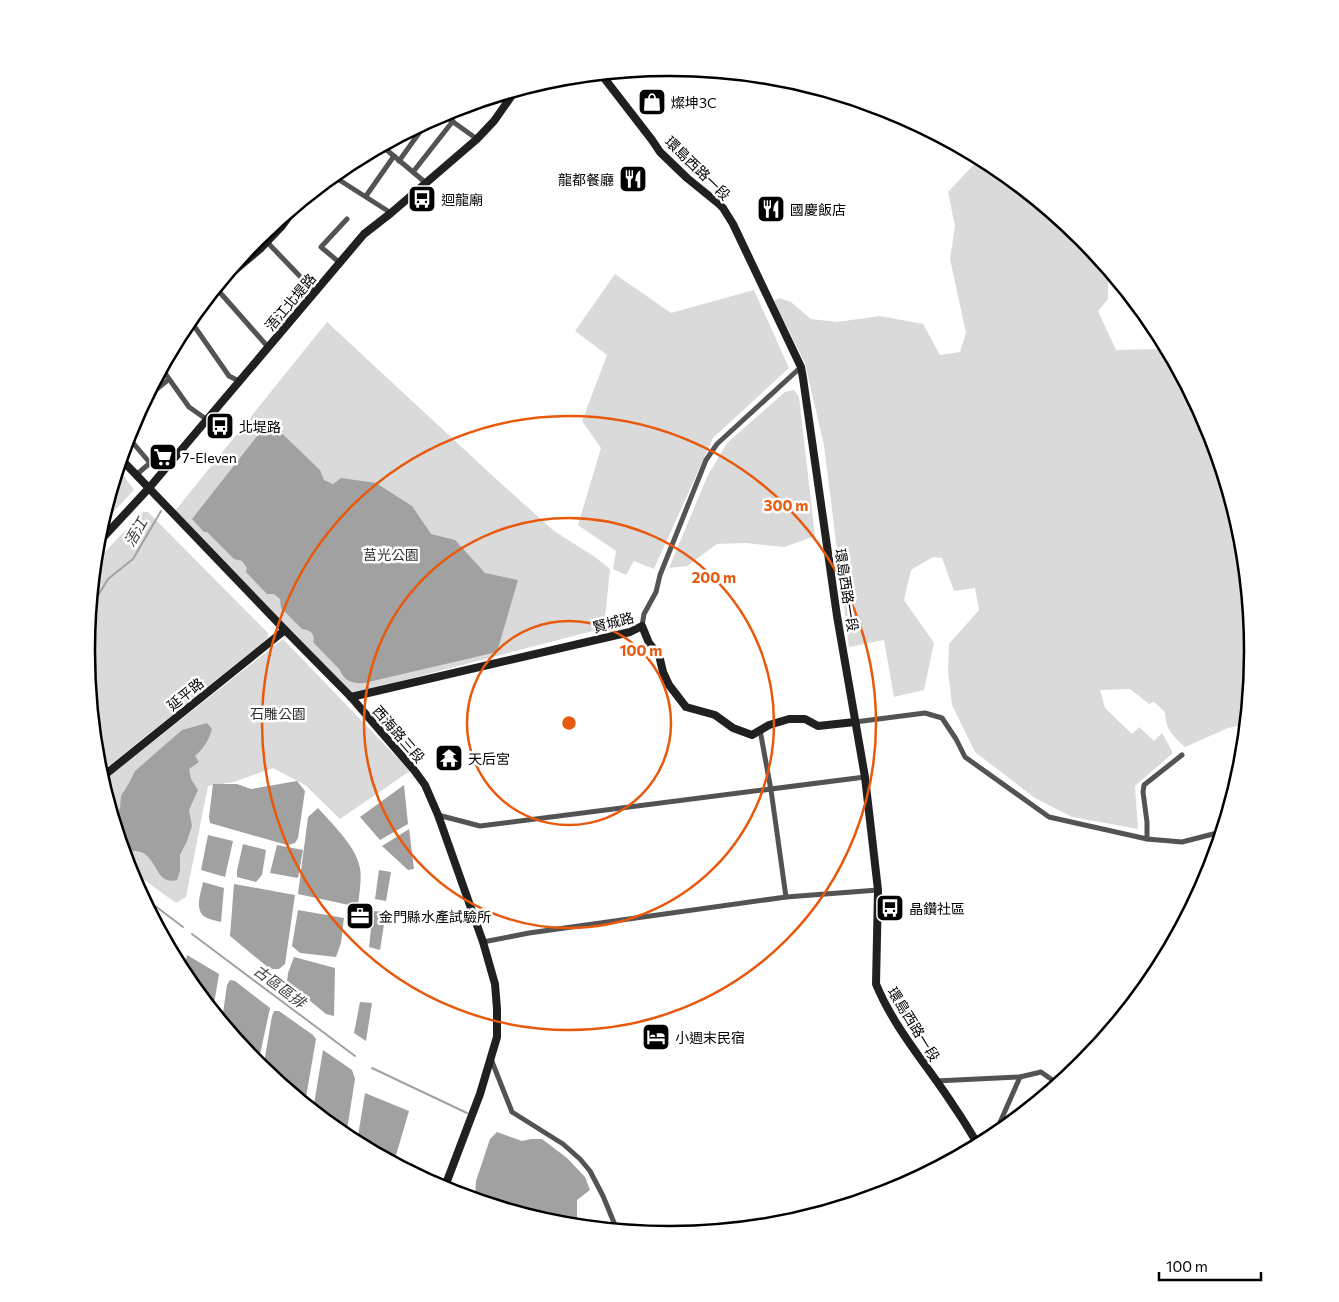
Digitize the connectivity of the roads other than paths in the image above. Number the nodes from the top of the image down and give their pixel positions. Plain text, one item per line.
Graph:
1 (605, 80) edge
2 (509, 100) edge
3 (453, 121) joint
4 (418, 135) edge
5 (477, 139) junction
6 (387, 150) edge
7 (394, 156) junction
8 (399, 161) junction
9 (413, 172) junction
10 (340, 180) edge
11 (426, 183) junction
12 (366, 196) junction
13 (390, 213) junction
14 (347, 219) dead end
15 (272, 236) edge
16 (267, 242) junction
17 (260, 248) edge
18 (340, 262) junction
19 (315, 292) junction
20 (220, 293) edge
21 (195, 327) edge
22 (268, 347) junction
23 (801, 367) junction
24 (166, 375) edge
25 (169, 379) junction
26 (239, 381) junction
27 (160, 387) edge
28 (206, 419) junction
29 (134, 444) edge
30 (126, 464) edge
31 (136, 475) junction
32 (149, 488) junction
33 (107, 533) edge
34 (642, 626) junction
35 (285, 630) junction
36 (351, 697) junction
37 (855, 722) junction
38 (760, 730) junction
39 (1182, 755) dead end
40 (108, 772) edge
41 (865, 777) junction
42 (772, 790) junction
43 (438, 816) junction
44 (1215, 834) edge
45 (1147, 839) junction
46 (878, 890) junction
47 (786, 897) junction
48 (483, 942) junction
49 (490, 1059) junction
50 (1020, 1077) junction
51 (1052, 1080) edge
52 (936, 1081) junction
53 (1001, 1120) edge
54 (974, 1138) edge
55 (447, 1181) edge
56 (614, 1223) edge

1 - 23 main road, 環島西路一段
2 - 5 main road, 浯江北堤路
3 - 5 street
3 - 9 street
4 - 8 street
5 - 11 main road, 浯江北堤路
6 - 7 street
7 - 8 street
7 - 12 street
8 - 9 street
9 - 11 street
10 - 12 street
11 - 13 main road, 浯江北堤路
12 - 13 street
13 - 18 main road, 浯江北堤路
14 - 18 street
15 - 16 main road
16 - 17 main road
16 - 19 street
18 - 19 main road, 浯江北堤路
19 - 22 main road, 浯江北堤路
20 - 22 street
21 - 26 street
22 - 26 main road, 浯江北堤路
23 - 34 street
23 - 37 main road, 環島西路一段
24 - 25 street
25 - 27 street
25 - 28 street
26 - 28 main road, 浯江北堤路
28 - 32 main road, 浯江北堤路
29 - 31 street
30 - 31 main road, 西海路三段
31 - 32 main road, 西海路三段
32 - 33 main road, 浯江北堤路
32 - 35 main road, 西海路三段
34 - 36 main road, 賢城路
34 - 38 main road, 賢城路
35 - 36 main road, 西海路三段
35 - 40 main road, 延平路
36 - 43 main road, 西海路三段
37 - 38 main road, 賢城路
37 - 41 main road, 環島西路一段
37 - 45 street
38 - 42 street
39 - 45 street
41 - 42 street
41 - 46 main road, 環島西路一段
42 - 43 street
42 - 47 street
43 - 48 main road, 西海路三段
44 - 45 street
46 - 47 street
46 - 52 main road, 環島西路一段
47 - 48 street
48 - 49 main road, 西海路三段
49 - 55 main road, 西海路三段
49 - 56 street
50 - 51 street
50 - 52 street
50 - 53 street
52 - 54 main road, 環島西路一段

